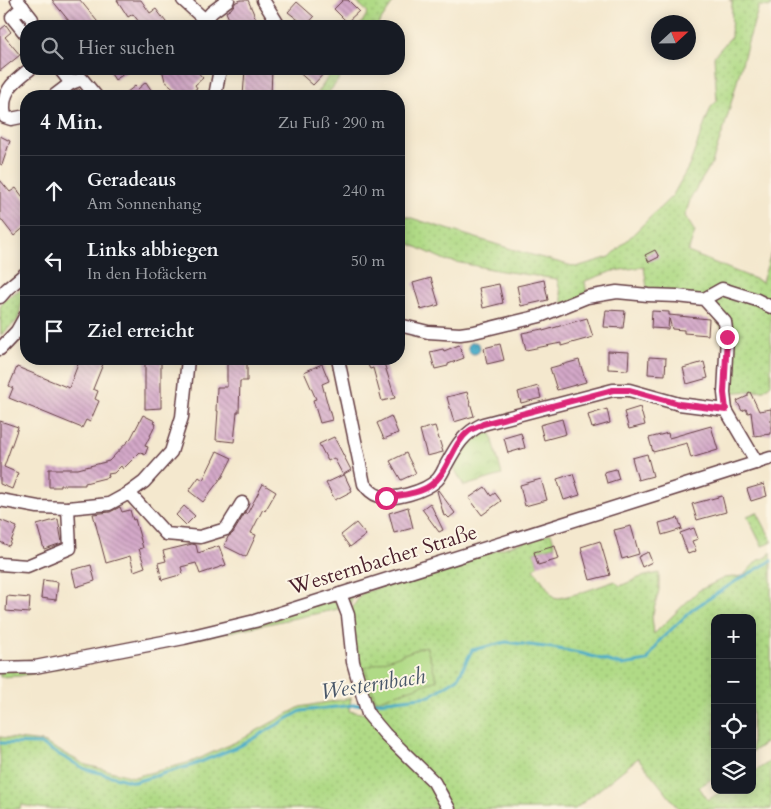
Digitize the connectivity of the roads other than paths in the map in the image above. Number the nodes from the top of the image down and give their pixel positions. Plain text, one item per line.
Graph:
1 (183, 0) edge
2 (228, 0) edge
3 (263, 0) edge
4 (20, 4) edge
5 (32, 20) edge
6 (203, 20) edge
7 (208, 20) edge
8 (275, 20) edge
9 (20, 27) edge
10 (22, 75) edge
11 (65, 75) edge
12 (219, 75) edge
13 (71, 83) junction
14 (62, 90) edge
15 (91, 90) edge
16 (216, 90) edge
17 (20, 117) edge
18 (20, 278) edge
19 (0, 297) edge
20 (704, 300) junction
21 (771, 307) edge
22 (20, 326) edge
23 (405, 326) edge
24 (0, 349) edge
25 (187, 365) edge
26 (339, 365) edge
27 (726, 410) junction
28 (771, 458) edge
29 (757, 463) junction
30 (129, 493) junction
31 (0, 500) edge
32 (242, 503) dead end
33 (68, 508) junction
34 (0, 564) edge
35 (340, 594) junction
36 (0, 668) edge
37 (449, 809) edge

1 - 6 street
2 - 7 street
3 - 8 street
4 - 5 street
4 - 9 street
10 - 17 street
11 - 13 street
12 - 16 street
13 - 14 street
13 - 15 street
18 - 19 street
20 - 21 street
20 - 23 street
20 - 27 street
22 - 24 street
25 - 30 street
26 - 27 street
27 - 29 street
28 - 29 street, Westernbacher Straße
29 - 35 street, Westernbacher Straße
30 - 32 street
30 - 33 street
31 - 33 street
33 - 34 street
35 - 36 street, Westernbacher Straße
35 - 37 street

